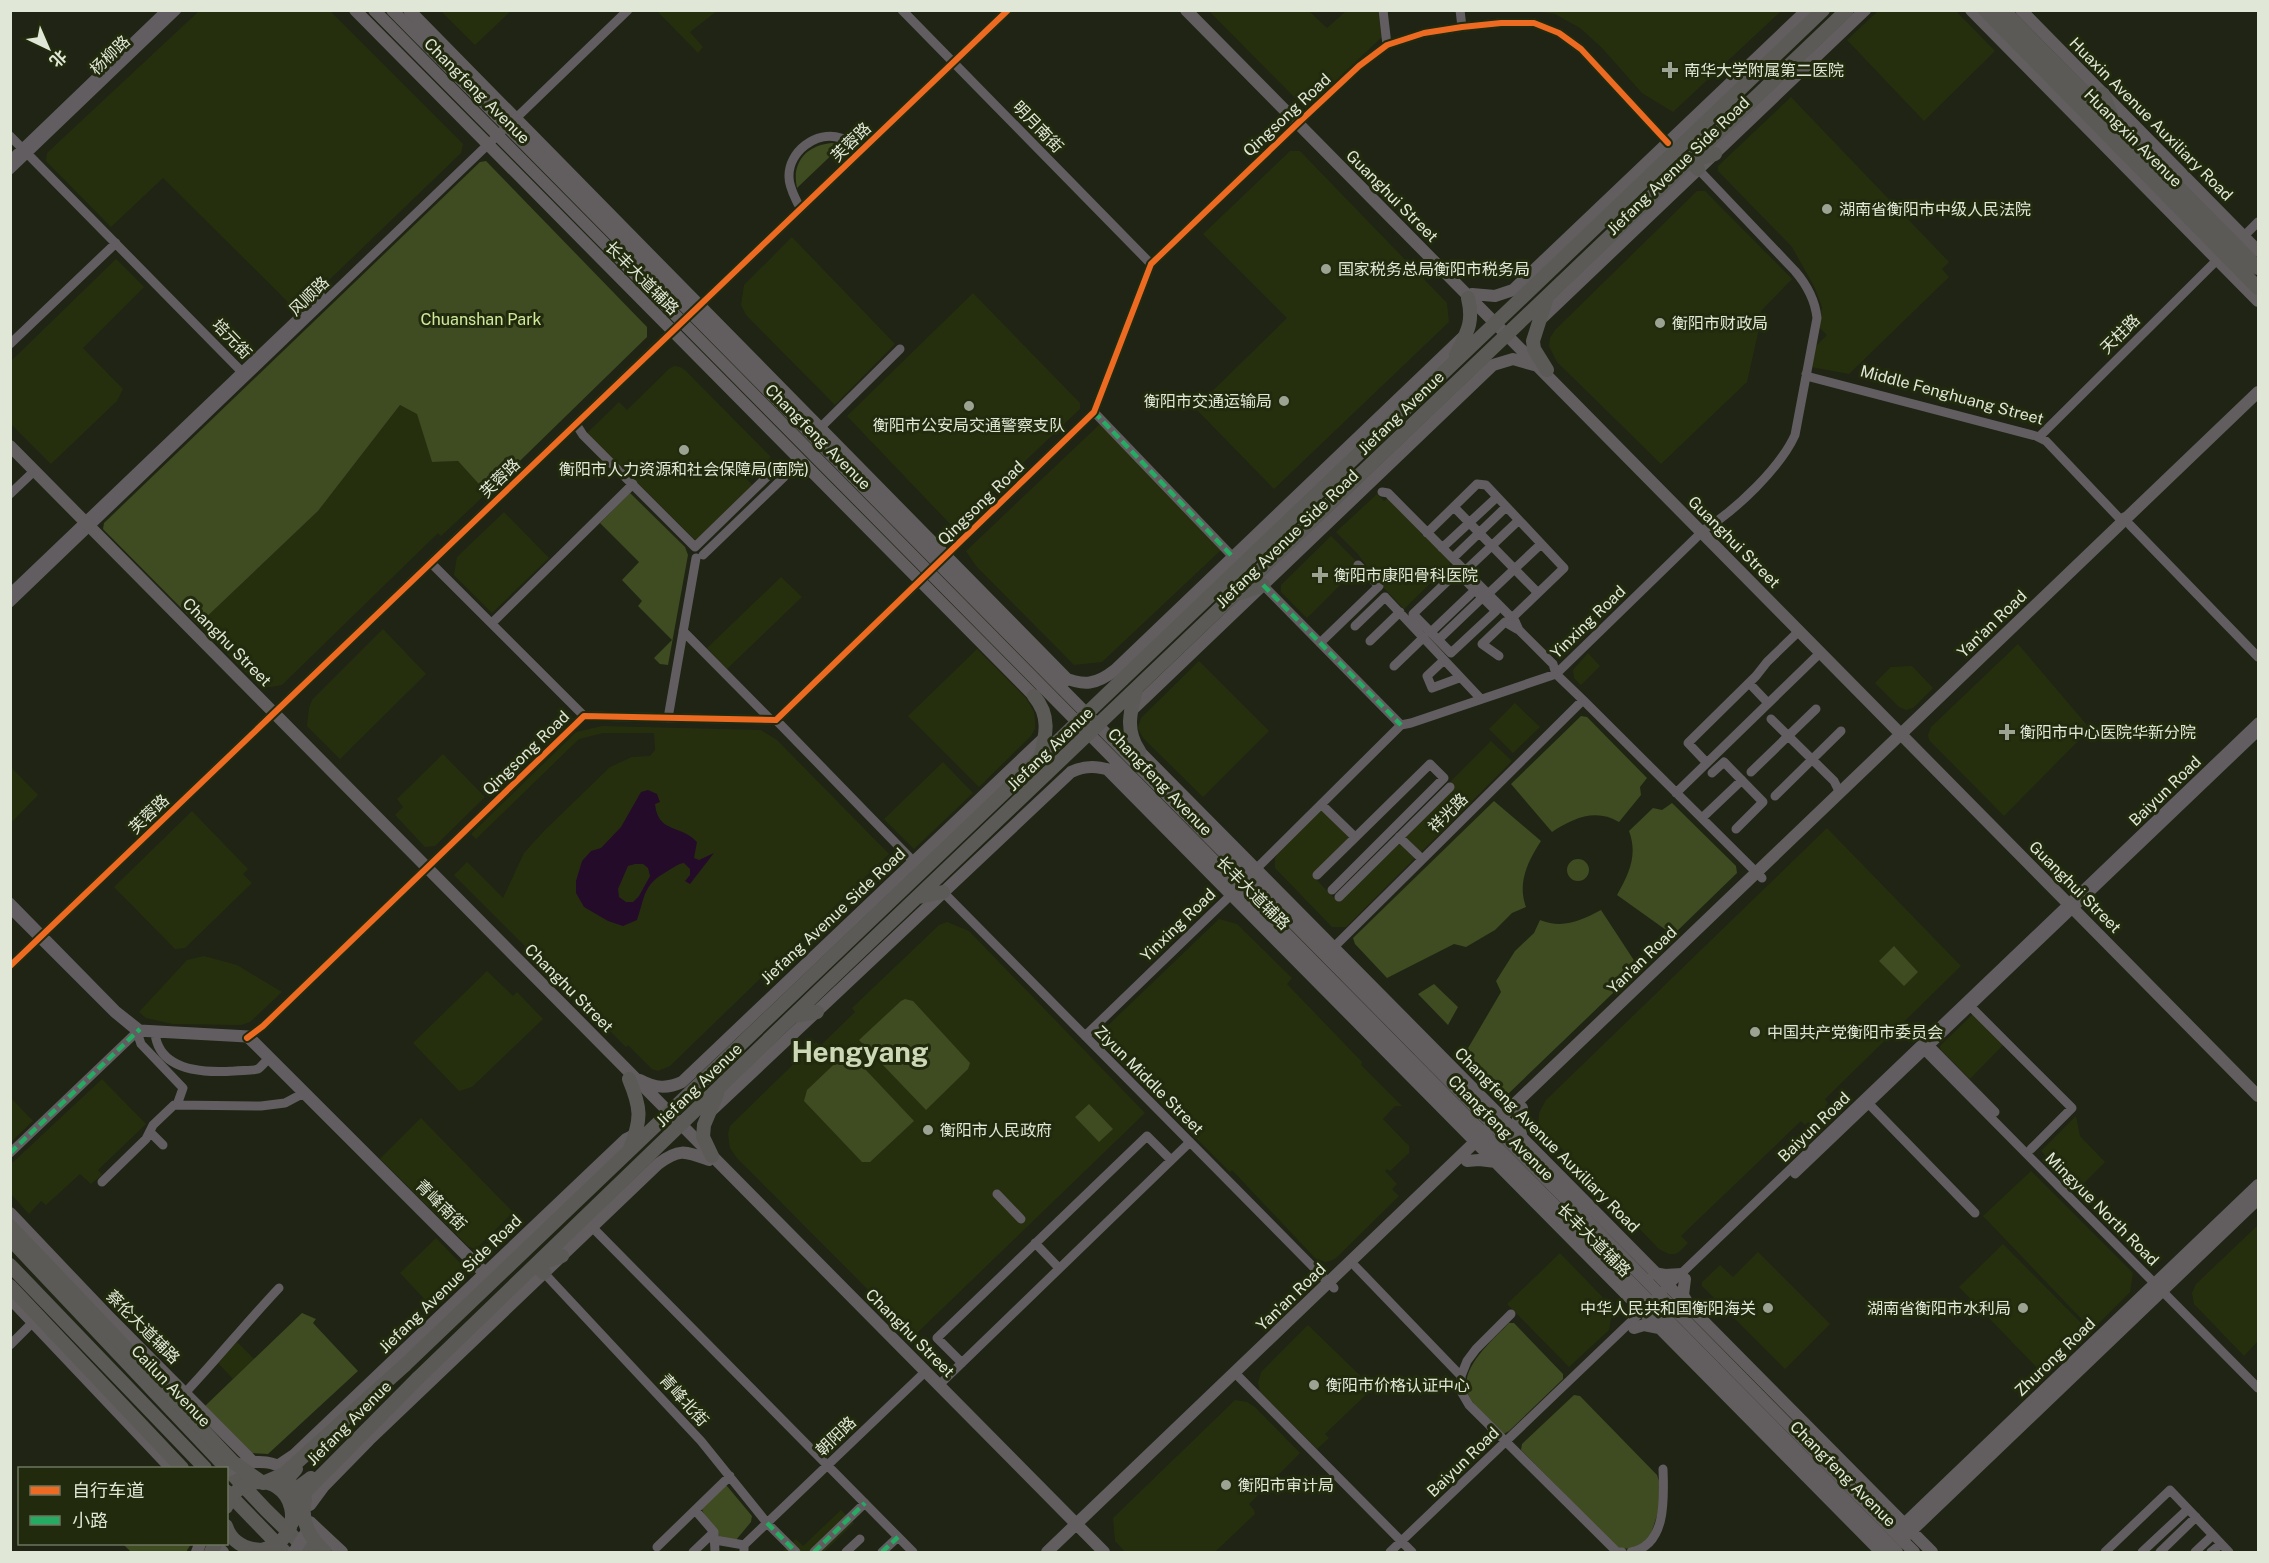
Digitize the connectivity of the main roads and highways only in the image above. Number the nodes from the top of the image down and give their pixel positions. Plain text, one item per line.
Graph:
1 (355, 10) edge
2 (374, 10) edge
3 (392, 10) edge
4 (409, 10) edge
5 (1807, 10) edge
6 (1823, 10) edge
7 (1847, 10) edge
8 (1865, 10) edge
9 (1971, 10) edge
10 (1985, 10) edge
11 (2003, 10) edge
12 (2021, 10) edge
13 (1193, 11) edge
14 (2044, 77) junction
15 (2103, 94) junction
16 (509, 120) junction
17 (2114, 122) junction
18 (1695, 133) junction
19 (1668, 143) junction
20 (1715, 154) joint
21 (1695, 165) junction
22 (2230, 248) junction
23 (2259, 251) edge
24 (2259, 268) edge
25 (2259, 288) edge
26 (1470, 296) junction
27 (1548, 296) junction
28 (2259, 301) edge
29 (1539, 321) junction
30 (1496, 322) junction
31 (675, 325) junction
32 (1467, 334) junction
33 (1508, 334) junction
34 (1451, 366) junction
35 (1541, 368) junction
36 (2259, 392) edge
37 (2259, 402) edge
38 (10, 446) edge
39 (10, 453) edge
40 (2127, 523) junction
41 (86, 526) junction
42 (1703, 531) junction
43 (942, 559) junction
44 (1237, 562) junction
45 (1263, 585) junction
46 (1236, 594) junction
47 (1045, 670) junction
48 (1068, 680) junction
49 (1137, 690) junction
50 (1034, 696) joint
51 (1130, 712) junction
52 (1083, 719) junction
53 (1094, 730) junction
54 (1905, 735) junction
55 (1045, 737) junction
56 (1139, 751) joint
57 (1040, 760) junction
58 (1108, 770) junction
59 (1134, 779) junction
60 (1173, 785) junction
61 (1141, 803) junction
62 (1167, 813) junction
63 (1198, 828) junction
64 (1174, 837) junction
65 (918, 867) junction
66 (1759, 875) junction
67 (1244, 882) junction
68 (943, 892) junction
69 (917, 898) junction
70 (2073, 905) junction
71 (1310, 940) junction
72 (1334, 947) junction
73 (1346, 977) junction
74 (825, 985) junction
75 (764, 1004) junction
76 (783, 1006) junction
77 (819, 1010) junction
78 (794, 1016) junction
79 (1397, 1049) junction
80 (631, 1077) junction
81 (720, 1087) junction
82 (2259, 1089) edge
83 (1464, 1096) junction
84 (2259, 1096) edge
85 (1490, 1104) junction
86 (1520, 1105) junction
87 (709, 1113) junction
88 (668, 1115) junction
89 (679, 1126) junction
90 (1460, 1127) junction
91 (1491, 1132) junction
92 (641, 1135) junction
93 (1529, 1144) junction
94 (710, 1158) junction
95 (1464, 1158) junction
96 (1493, 1161) junction
97 (1519, 1170) junction
98 (2259, 1185) edge
99 (2259, 1199) edge
100 (10, 1213) edge
101 (10, 1226) edge
102 (10, 1239) edge
103 (562, 1256) joint
104 (10, 1265) edge
105 (1633, 1267) junction
106 (540, 1269) junction
107 (1656, 1274) junction
108 (488, 1277) junction
109 (2161, 1285) junction
110 (10, 1286) edge
111 (1331, 1286) junction
112 (1625, 1294) junction
113 (10, 1298) edge
114 (1658, 1301) junction
115 (1690, 1308) junction
116 (106, 1322) junction
117 (1659, 1328) junction
118 (1686, 1339) junction
119 (1704, 1357) junction
120 (923, 1374) junction
121 (1714, 1384) junction
122 (342, 1423) junction
123 (357, 1438) junction
124 (296, 1464) junction
125 (240, 1466) edge
126 (279, 1466) junction
127 (170, 1467) edge
128 (181, 1467) edge
129 (204, 1467) edge
130 (225, 1467) edge
131 (228, 1470) edge
132 (263, 1483) junction
133 (228, 1489) edge
134 (307, 1490) junction
135 (228, 1493) edge
136 (228, 1504) edge
137 (310, 1505) junction
138 (1923, 1513) junction
139 (292, 1523) junction
140 (1077, 1529) junction
141 (228, 1530) edge
142 (310, 1536) edge
143 (1890, 1542) edge
144 (1929, 1550) edge
145 (255, 1552) edge
146 (284, 1552) edge
147 (294, 1552) edge
148 (325, 1552) edge
149 (342, 1552) edge
150 (1047, 1552) edge
151 (1059, 1552) edge
152 (1096, 1552) edge
153 (1104, 1552) edge
154 (1914, 1552) edge

1 - 31 main road, 长丰大道辅路
2 - 31 main road, Changfeng Avenue
3 - 16 main road, Changfeng Avenue
4 - 16 main road
5 - 19 main road, Jiefang Avenue Side Road
6 - 18 highway, Jiefang Avenue
7 - 21 highway, Jiefang Avenue
8 - 20 main road, Jiefang Avenue Side Road
9 - 14 main road
10 - 14 highway, Huangxin Avenue
11 - 17 highway, Huangxin Avenue
12 - 15 main road, Huaxin Avenue Auxiliary Road
13 - 26 main road, Guanghui Street
14 - 22 highway, Huangxin Avenue
15 - 17 highway
15 - 22 main road, Huaxin Avenue Auxiliary Road
16 - 43 main road, Changfeng Avenue
17 - 22 highway, Huangxin Avenue
18 - 19 highway
18 - 30 highway, Jiefang Avenue
19 - 26 main road, Jiefang Avenue Side Road
20 - 21 highway
21 - 27 highway, Jiefang Avenue
21 - 29 main road, Jiefang Avenue Side Road
22 - 23 main road, Huaxin Avenue Auxiliary Road
22 - 24 highway, Huangxin Avenue
22 - 25 highway, Huangxin Avenue
22 - 28 main road, Huaxin Avenue Auxiliary Road
26 - 30 main road, Guanghui Street
26 - 32 highway
27 - 29 highway
27 - 33 highway, Jiefang Avenue
29 - 35 highway
30 - 33 main road, Guanghui Street
30 - 34 highway, Jiefang Avenue
31 - 50 main road, 长丰大道辅路
31 - 52 main road, Changfeng Avenue
32 - 34 highway
32 - 44 main road, Jiefang Avenue Side Road
33 - 35 main road, Guanghui Street
33 - 46 highway, Jiefang Avenue
34 - 44 highway, Jiefang Avenue
35 - 42 main road, Guanghui Street
35 - 45 main road, Jiefang Avenue Side Road
36 - 40 main road, Yan'an Road
37 - 40 main road, Yan'an Road
38 - 41 main road, Changhu Street
39 - 41 main road, Changhu Street
40 - 54 main road, Yan'an Road
41 - 80 main road, Changhu Street
42 - 54 main road, Guanghui Street
42 - 54 main road, Guanghui Street
43 - 47 main road, Changfeng Avenue
43 - 48 main road
44 - 48 main road, Jiefang Avenue Side Road
44 - 52 highway, Jiefang Avenue
45 - 46 highway
45 - 51 main road, Jiefang Avenue Side Road
46 - 49 highway, Jiefang Avenue
47 - 48 main road, Jiefang Avenue Side Road
47 - 52 main road, Changfeng Avenue
49 - 51 highway
49 - 53 highway, Jiefang Avenue
50 - 55 highway
51 - 56 highway
52 - 53 main road, Changfeng Avenue
52 - 57 highway, Jiefang Avenue
53 - 59 main road, Changfeng Avenue
53 - 63 main road, Changfeng Avenue
53 - 69 highway, Jiefang Avenue
54 - 66 main road, Yan'an Road
54 - 66 main road, Yan'an Road
54 - 70 main road, Guanghui Street
55 - 57 highway
55 - 65 main road, Jiefang Avenue Side Road
56 - 60 main road, Changfeng Avenue Auxiliary Road
57 - 65 highway, Jiefang Avenue
58 - 59 main road
58 - 61 main road, 长丰大道辅路
58 - 68 main road
59 - 62 main road, Changfeng Avenue
60 - 63 main road
60 - 67 main road, Changfeng Avenue Auxiliary Road
61 - 62 main road
61 - 64 main road, 长丰大道辅路
62 - 64 main road
62 - 67 main road, Changfeng Avenue
63 - 67 main road, Changfeng Avenue
64 - 67 main road, 长丰大道辅路
65 - 75 main road, Jiefang Avenue Side Road
65 - 76 highway, Jiefang Avenue
66 - 86 main road, Yan'an Road
67 - 71 main road, Changfeng Avenue
67 - 72 main road, Changfeng Avenue Auxiliary Road
67 - 79 main road, 长丰大道辅路
67 - 79 main road, Changfeng Avenue
68 - 69 highway
68 - 77 main road
69 - 74 highway, Jiefang Avenue
70 - 82 main road, Guanghui Street
70 - 84 main road, Guanghui Street
71 - 72 main road
71 - 73 main road, Changfeng Avenue
72 - 73 main road
72 - 85 main road, Changfeng Avenue Auxiliary Road
73 - 79 main road, Changfeng Avenue
74 - 77 highway
74 - 78 highway, Jiefang Avenue
75 - 76 main road
75 - 80 main road, Jiefang Avenue Side Road
76 - 88 highway, Jiefang Avenue
77 - 78 highway
77 - 87 main road
78 - 81 highway, Jiefang Avenue
79 - 83 main road, Changfeng Avenue
79 - 90 main road, 长丰大道辅路
79 - 91 main road, Changfeng Avenue
80 - 88 main road, Changhu Street
80 - 92 highway
81 - 87 highway
81 - 89 highway, Jiefang Avenue
83 - 85 main road
83 - 91 main road, Changfeng Avenue
85 - 86 main road
85 - 91 main road, Changfeng Avenue Auxiliary Road
86 - 91 main road, Yan'an Road
86 - 93 main road
87 - 94 highway
88 - 89 main road, Changhu Street
88 - 92 highway, Jiefang Avenue
89 - 94 main road, Changhu Street
89 - 106 highway, Jiefang Avenue
90 - 91 main road, 长丰大道辅路
90 - 95 main road
91 - 93 main road, Changfeng Avenue Auxiliary Road
91 - 95 main road, Yan'an Road
91 - 96 main road, 长丰大道辅路
91 - 97 main road, Changfeng Avenue
91 - 105 main road, Changfeng Avenue
92 - 108 highway, Jiefang Avenue
92 - 108 main road, Jiefang Avenue Side Road
93 - 107 main road, Changfeng Avenue Auxiliary Road
94 - 103 main road
94 - 120 main road, Changhu Street
95 - 96 main road
95 - 111 main road, Yan'an Road
95 - 111 main road, Yan'an Road
96 - 97 main road
96 - 112 main road, 长丰大道辅路
97 - 114 main road, Changfeng Avenue
98 - 109 main road, Zhurong Road
99 - 109 main road, Zhurong Road
100 - 116 main road, 蔡伦大道辅路
101 - 116 highway
102 - 130 highway, Cailun Avenue
103 - 106 highway
104 - 129 highway, Cailun Avenue
105 - 107 main road
105 - 114 main road, Changfeng Avenue
106 - 123 highway, Jiefang Avenue, bridge
106 - 137 main road
107 - 114 main road, Changfeng Avenue Auxiliary Road
107 - 115 main road
108 - 122 highway, Jiefang Avenue, bridge
108 - 126 main road, Jiefang Avenue Side Road
109 - 138 main road, Zhurong Road
110 - 128 highway
111 - 140 main road, Yan'an Road
112 - 114 main road, 长丰大道辅路
112 - 117 main road
113 - 127 main road
114 - 115 main road, Changfeng Avenue Auxiliary Road
114 - 117 main road, 长丰大道辅路
114 - 118 main road, Changfeng Avenue
114 - 143 main road, Changfeng Avenue
115 - 143 main road, Changfeng Avenue Auxiliary Road
116 - 125 highway, bridge
116 - 125 main road, 蔡伦大道辅路
117 - 118 main road
117 - 121 main road, 长丰大道辅路
118 - 119 main road, Changfeng Avenue
119 - 121 main road
119 - 143 main road, Changfeng Avenue
120 - 140 main road, Changhu Street
120 - 140 main road, Changhu Street
121 - 143 main road, 长丰大道辅路
122 - 123 highway, bridge
122 - 124 highway, Jiefang Avenue, bridge
123 - 134 highway, Jiefang Avenue, bridge
124 - 125 highway, bridge
124 - 132 highway, Jiefang Avenue, bridge
125 - 126 main road
125 - 132 highway, bridge
125 - 133 highway
126 - 137 main road
131 - 142 highway, Cailun Avenue
132 - 136 highway, Jiefang Avenue, bridge
132 - 139 highway, bridge
134 - 139 highway, Jiefang Avenue, bridge
134 - 142 highway, bridge
135 - 146 highway
137 - 142 main road
138 - 143 main road, Zhurong Road
138 - 143 main road
138 - 144 main road
139 - 145 highway, Jiefang Avenue, bridge
140 - 150 main road, Yan'an Road
140 - 151 main road, Yan'an Road
140 - 152 main road, Changhu Street
140 - 153 main road, Changhu Street
141 - 145 highway
142 - 146 highway, bridge
142 - 147 main road, bridge
142 - 148 highway, Cailun Avenue, bridge
142 - 149 main road
143 - 144 main road, Changfeng Avenue Auxiliary Road
143 - 154 main road, Changfeng Avenue

